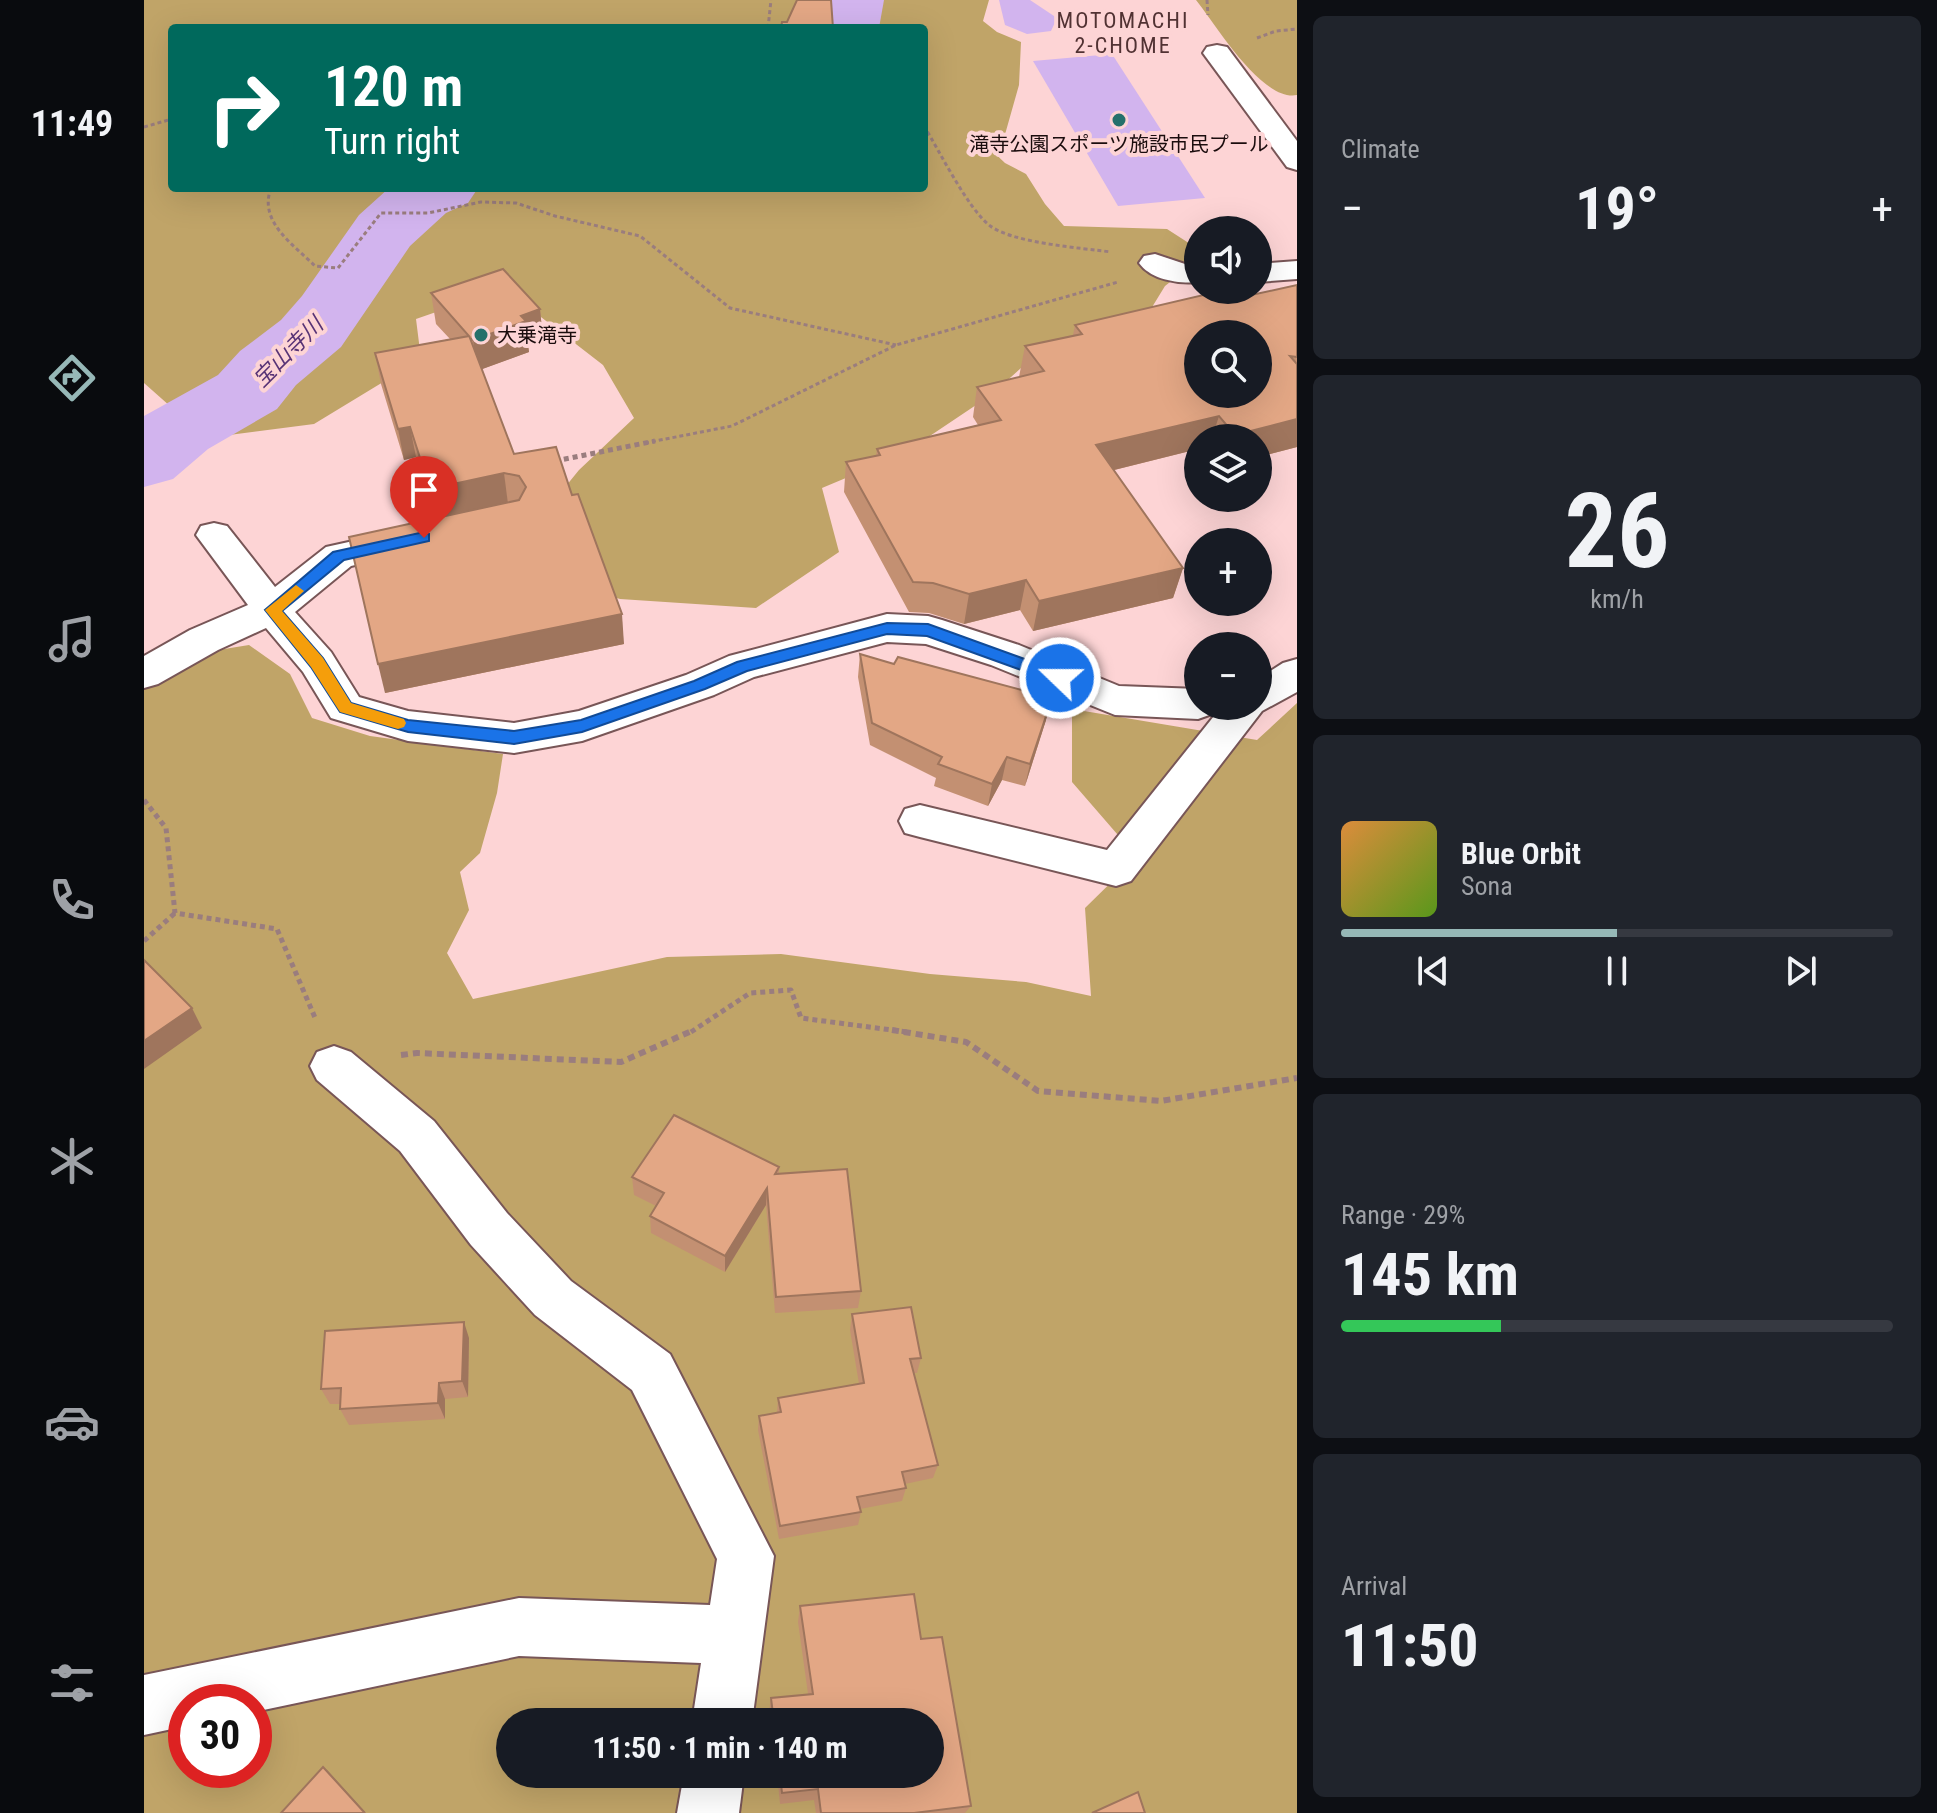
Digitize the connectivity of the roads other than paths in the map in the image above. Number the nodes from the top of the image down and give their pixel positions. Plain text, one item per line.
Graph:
1 (1217, 53) dead end
2 (1297, 161) edge
3 (1155, 263) road end
4 (1297, 270) edge
5 (1272, 272) edge
6 (1184, 274) edge
7 (447, 533) edge
8 (214, 535) dead end
9 (272, 610) junction
10 (1297, 673) edge
11 (144, 674) edge
12 (1272, 689) edge
13 (1184, 703) edge
14 (1234, 720) edge
15 (920, 821) dead end
16 (334, 1066) road end
17 (734, 1635) junction
18 (144, 1705) edge
19 (724, 1708) edge
20 (712, 1788) edge
21 (708, 1813) edge

1 - 2 street
3 - 6 street
4 - 5 street
7 - 9 street
8 - 9 street
9 - 11 street
9 - 13 street
10 - 12 street
14 - 15 street
16 - 17 street
17 - 18 street
17 - 19 street
20 - 21 street

